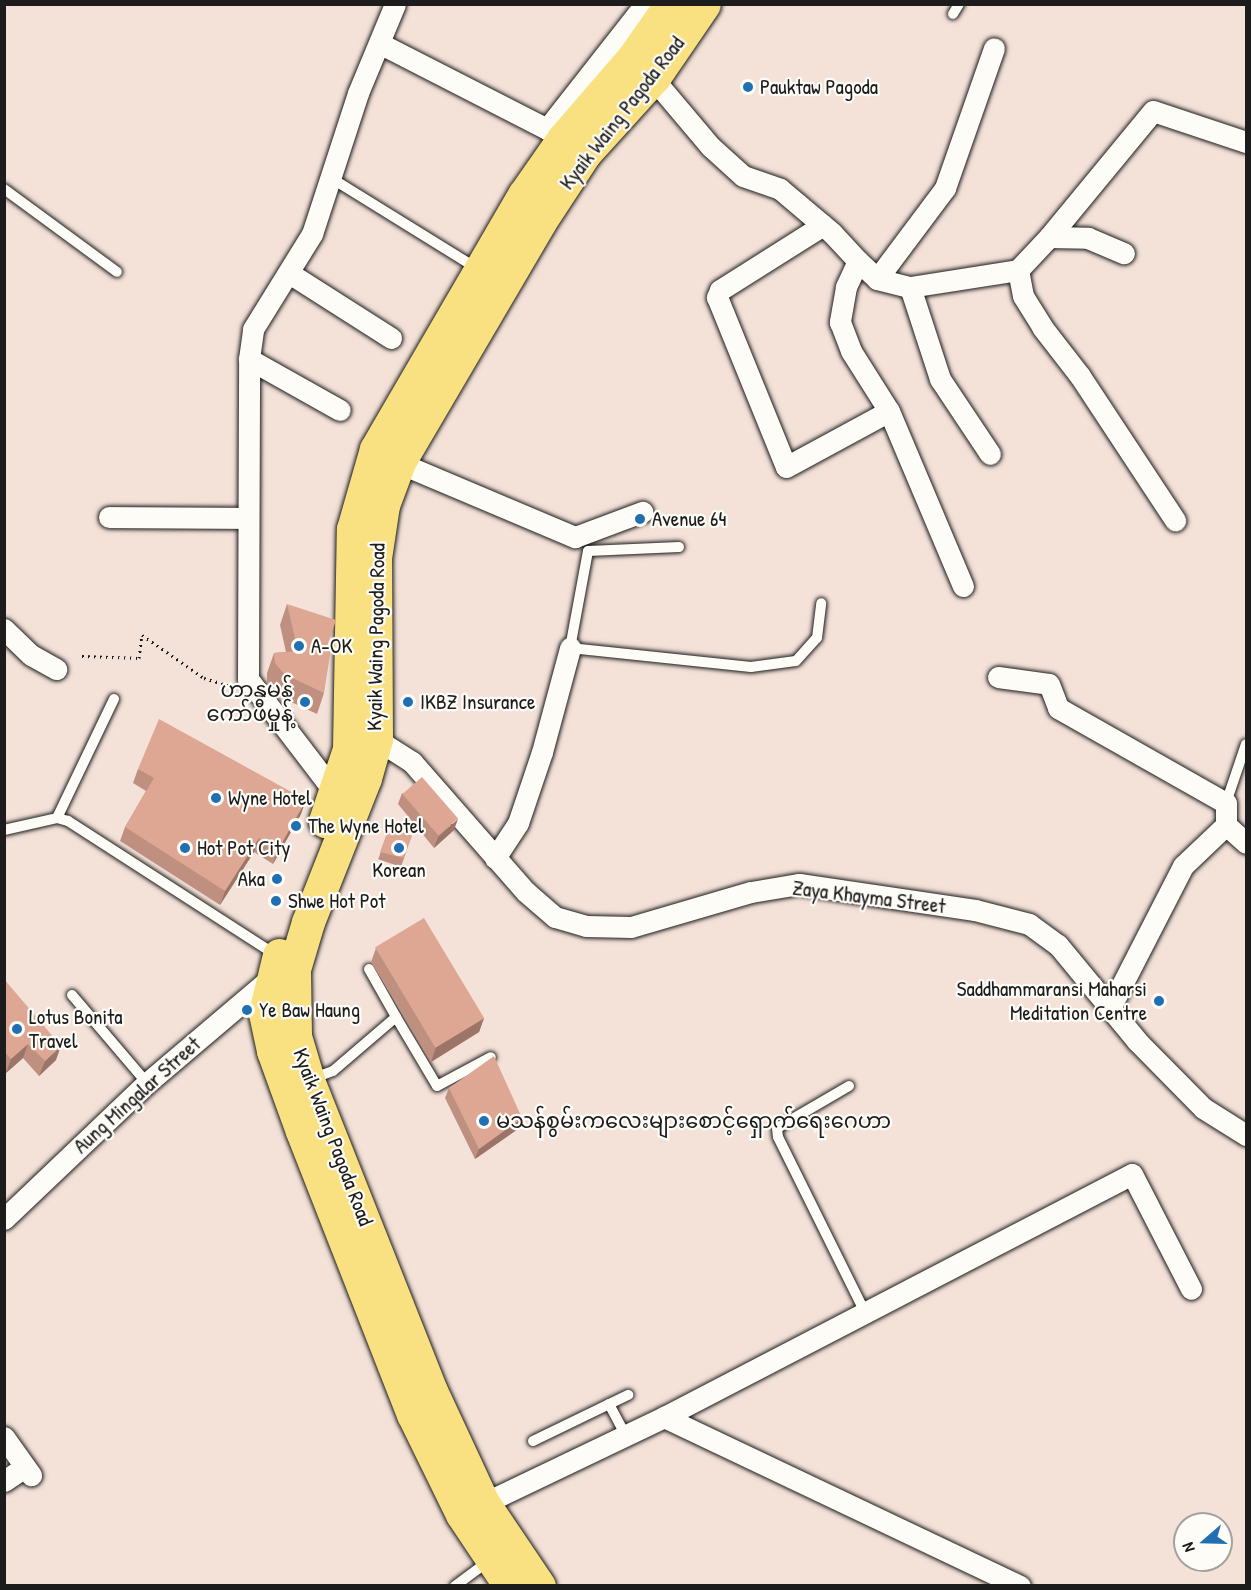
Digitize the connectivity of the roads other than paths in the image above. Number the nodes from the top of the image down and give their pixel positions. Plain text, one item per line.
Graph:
1 (395, 4) edge
2 (704, 4) edge
3 (646, 6) edge
4 (379, 43) junction
5 (994, 48) dead end
6 (643, 68) junction
7 (1246, 142) edge
8 (331, 178) junction
9 (4, 189) edge
10 (823, 225) junction
11 (1049, 237) junction
12 (1124, 253) dead end
13 (858, 261) junction
14 (495, 265) junction
15 (1018, 270) junction
16 (117, 272) dead end
17 (289, 273) junction
18 (877, 279) junction
19 (910, 287) junction
20 (391, 338) dead end
21 (249, 359) junction
22 (340, 410) dead end
23 (889, 411) junction
24 (990, 454) dead end
25 (387, 458) junction
26 (642, 512) dead end
27 (109, 517) dead end
28 (248, 518) junction
29 (1175, 520) dead end
30 (679, 547) dead end
31 (963, 586) dead end
32 (821, 603) dead end
33 (4, 629) edge
34 (570, 648) junction
35 (56, 669) dead end
36 (998, 677) dead end
37 (114, 699) dead end
38 (363, 736) junction
39 (1246, 744) edge
40 (336, 794) junction
41 (1226, 803) junction
42 (57, 818) junction
43 (1226, 825) junction
44 (4, 830) edge
45 (1246, 843) edge
46 (495, 858) junction
47 (282, 967) junction
48 (369, 969) dead end
49 (72, 995) dead end
50 (1111, 1006) junction
51 (396, 1017) junction
52 (491, 1057) edge
53 (308, 1080) junction
54 (147, 1083) junction
55 (849, 1086) dead end
56 (313, 1127) junction
57 (1246, 1135) edge
58 (4, 1219) edge
59 (1191, 1289) dead end
60 (865, 1312) junction
61 (628, 1395) dead end
62 (609, 1404) junction
63 (664, 1417) junction
64 (625, 1434) junction
65 (4, 1437) edge
66 (532, 1440) dead end
67 (4, 1481) edge
68 (472, 1509) junction
69 (500, 1553) junction
70 (455, 1586) edge
71 (510, 1586) edge
72 (539, 1586) edge
73 (1020, 1586) edge

1 - 4 street
2 - 6 main road, Kyaik Waing Pagoda Road
3 - 4 street
3 - 6 main road, Kyaik Waing Pagoda Road
4 - 8 street
5 - 18 street
6 - 10 street
6 - 14 main road, Kyaik Waing Pagoda Road
7 - 11 street
8 - 14 lane
8 - 17 street
9 - 16 lane
10 - 13 street
10 - 23 street
11 - 12 street
11 - 15 street
13 - 18 street
13 - 23 street
14 - 25 main road, Kyaik Waing Pagoda Road
15 - 19 street
15 - 29 street
17 - 20 street
17 - 21 street
18 - 19 street
19 - 24 street
21 - 22 street
21 - 28 street
23 - 31 street
25 - 26 street
25 - 38 main road, Kyaik Waing Pagoda Road
27 - 28 street
28 - 40 street
30 - 34 lane
32 - 34 lane
33 - 35 street
34 - 46 street
36 - 41 street
37 - 42 lane
38 - 40 main road, Kyaik Waing Pagoda Road
38 - 46 street, Zaya Khayma Street
38 - 47 main road, Kyaik Waing Pagoda Road
39 - 41 lane
40 - 47 main road, Kyaik Waing Pagoda Road
41 - 43 street
42 - 44 lane
42 - 47 lane
43 - 45 street
43 - 50 street
46 - 50 street, Zaya Khayma Street
47 - 53 main road, Kyaik Waing Pagoda Road
47 - 54 street, Aung Mingalar Street
47 - 56 main road, Kyaik Waing Pagoda Road
48 - 51 lane
49 - 54 lane
50 - 57 street, Zaya Khayma Street
51 - 52 lane
51 - 53 lane
53 - 56 main road, Kyaik Waing Pagoda Road
54 - 58 street, Aung Mingalar Street
55 - 60 lane
56 - 68 main road, Kyaik Waing Pagoda Road
59 - 60 street
60 - 63 street
61 - 62 lane
62 - 64 lane
62 - 66 lane
63 - 64 street
63 - 73 street
64 - 68 street
65 - 67 street
68 - 69 main road, Kyaik Waing Pagoda Road
69 - 70 lane
69 - 71 main road, Kyaik Waing Pagoda Road
69 - 72 main road, Kyaik Waing Pagoda Road

